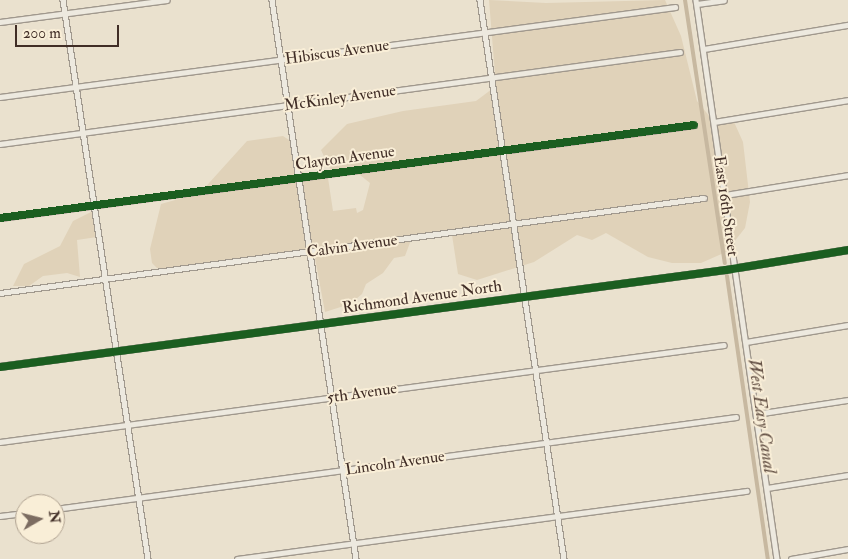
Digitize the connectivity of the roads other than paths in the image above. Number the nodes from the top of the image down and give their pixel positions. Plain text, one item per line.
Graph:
1 (63, 0) edge
2 (167, 0) edge
3 (272, 0) edge
4 (480, 0) edge
5 (724, 0) edge
6 (697, 2) edge
7 (675, 7) dead end
8 (65, 13) junction
9 (0, 22) edge
10 (848, 26) edge
11 (485, 32) junction
12 (704, 49) junction
13 (680, 52) dead end
14 (281, 59) junction
15 (492, 78) junction
16 (77, 86) junction
17 (0, 97) edge
18 (848, 100) edge
19 (288, 105) junction
20 (714, 122) junction
21 (694, 125) dead end
22 (84, 133) junction
23 (0, 144) edge
24 (503, 151) junction
25 (848, 175) edge
26 (299, 178) junction
27 (725, 196) junction
28 (704, 198) dead end
29 (95, 206) junction
30 (0, 218) edge
31 (514, 224) junction
32 (848, 250) edge
33 (310, 251) junction
34 (735, 268) junction
35 (106, 279) junction
36 (0, 293) edge
37 (524, 297) junction
38 (321, 324) junction
39 (848, 325) edge
40 (746, 342) junction
41 (724, 345) dead end
42 (117, 352) junction
43 (0, 367) edge
44 (536, 370) junction
45 (332, 397) junction
46 (848, 400) edge
47 (756, 414) junction
48 (736, 417) dead end
49 (128, 425) junction
50 (0, 442) edge
51 (546, 443) junction
52 (342, 470) junction
53 (848, 475) edge
54 (767, 488) junction
55 (746, 491) dead end
56 (138, 498) junction
57 (65, 508) edge
58 (15, 514) edge
59 (0, 516) edge
60 (558, 516) junction
61 (353, 543) junction
62 (848, 549) edge
63 (148, 559) edge
64 (238, 559) edge
65 (356, 559) edge
66 (564, 559) edge
67 (777, 559) edge
68 (791, 559) edge

1 - 8 street
2 - 8 street
3 - 14 street
4 - 11 street
5 - 6 street
6 - 12 street, East 16th Street
7 - 11 street, Hibiscus Avenue
8 - 9 street
8 - 16 street
10 - 12 street
11 - 14 street, Hibiscus Avenue
11 - 15 street
12 - 20 street, East 16th Street
13 - 15 street, McKinley Avenue
14 - 16 street, Hibiscus Avenue
14 - 19 street
15 - 19 street, McKinley Avenue
15 - 24 street
16 - 17 street, Hibiscus Avenue
16 - 22 street
18 - 20 street
19 - 22 street, McKinley Avenue
19 - 26 street
20 - 27 street, East 16th Street
21 - 24 street, Clayton Avenue
22 - 23 street, McKinley Avenue
22 - 29 street
24 - 26 street, Clayton Avenue
24 - 31 street
25 - 27 street
26 - 29 street, Clayton Avenue
26 - 33 street
27 - 34 street, East 16th Street
28 - 31 street, Calvin Avenue
29 - 30 street, Clayton Avenue
29 - 35 street
31 - 33 street, Calvin Avenue
31 - 37 street
32 - 34 street, Richmond Avenue North
33 - 35 street, Calvin Avenue
33 - 38 street
34 - 37 street, Richmond Avenue North
34 - 40 street, East 16th Street
35 - 36 street, Calvin Avenue
35 - 42 street
37 - 38 street, Richmond Avenue North
37 - 44 street
38 - 42 street, Richmond Avenue North
38 - 45 street
39 - 40 street
40 - 47 street, East 16th Street
41 - 44 street, 5th Avenue
42 - 43 street, Richmond Avenue North
42 - 49 street
44 - 45 street, 5th Avenue
44 - 51 street
45 - 49 street, 5th Avenue
45 - 52 street
46 - 47 street
47 - 54 street, East 16th Street
48 - 51 street, Lincoln Avenue
49 - 50 street, 5th Avenue
49 - 56 street
51 - 52 street, Lincoln Avenue
51 - 60 street
52 - 56 street, Lincoln Avenue
52 - 61 street
53 - 54 street
54 - 67 street, East 16th Street
55 - 60 street
56 - 57 street, Lincoln Avenue
56 - 63 street
58 - 59 street
60 - 61 street
60 - 66 street
61 - 64 street
61 - 65 street
62 - 68 street

